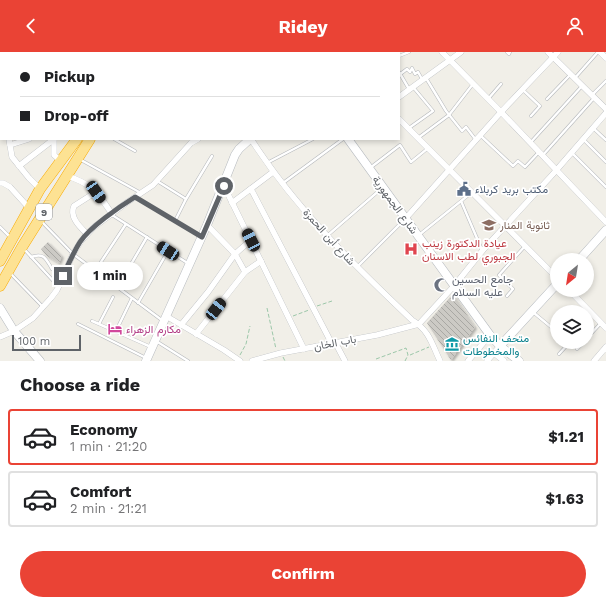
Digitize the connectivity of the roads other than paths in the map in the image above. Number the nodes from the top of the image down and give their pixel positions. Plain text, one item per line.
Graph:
1 (442, 52) edge
2 (460, 52) edge
3 (507, 52) edge
4 (510, 52) edge
5 (548, 52) edge
6 (558, 52) edge
7 (599, 52) edge
8 (553, 58) junction
9 (606, 58) edge
10 (450, 60) junction
11 (400, 74) edge
12 (572, 77) junction
13 (424, 79) junction
14 (606, 81) edge
15 (473, 84) junction
16 (501, 84) dead end
17 (582, 86) junction
18 (411, 88) junction
19 (523, 89) junction
20 (400, 96) edge
21 (593, 97) junction
22 (488, 99) junction
23 (547, 99) dead end
24 (606, 109) edge
25 (501, 112) junction
26 (606, 113) edge
27 (449, 115) junction
28 (531, 116) dead end
29 (400, 120) edge
30 (408, 128) junction
31 (593, 128) junction
32 (418, 138) junction
33 (478, 138) junction
34 (23, 140) edge
35 (53, 140) edge
36 (54, 140) edge
37 (89, 140) edge
38 (93, 140) edge
39 (116, 140) edge
40 (196, 140) edge
41 (249, 140) edge
42 (251, 140) edge
43 (311, 140) edge
44 (342, 140) edge
45 (349, 140) edge
46 (583, 140) junction
47 (606, 140) edge
48 (75, 141) edge
49 (10, 142) edge
50 (530, 142) junction
51 (428, 149) junction
52 (135, 151) dead end
53 (571, 153) junction
54 (81, 154) junction
55 (541, 154) junction
56 (212, 156) dead end
57 (61, 161) junction
58 (606, 162) edge
59 (267, 163) junction
60 (19, 166) junction
61 (369, 168) junction
62 (450, 170) junction
63 (556, 170) junction
64 (273, 172) junction
65 (67, 176) junction
66 (157, 181) junction
67 (0, 183) edge
68 (283, 184) junction
69 (224, 186) junction
70 (383, 187) junction
71 (606, 187) edge
72 (40, 189) junction
73 (251, 189) junction
74 (96, 192) junction
75 (141, 193) junction
76 (471, 193) junction
77 (135, 197) junction
78 (186, 199) junction
79 (461, 201) junction
80 (232, 203) junction
81 (29, 208) junction
82 (112, 214) junction
83 (406, 218) junction
84 (39, 219) junction
85 (175, 221) junction
86 (606, 222) edge
87 (126, 224) junction
88 (207, 225) junction
89 (0, 227) edge
90 (505, 227) junction
91 (606, 230) edge
92 (87, 234) junction
93 (327, 236) junction
94 (418, 236) junction
95 (147, 237) junction
96 (202, 237) junction
97 (251, 240) junction
98 (10, 242) junction
99 (525, 246) junction
100 (21, 249) junction
101 (482, 250) junction
102 (168, 251) junction
103 (585, 253) edge
104 (73, 254) junction
105 (234, 254) junction
106 (1, 257) edge
107 (31, 257) junction
108 (261, 261) junction
109 (189, 264) junction
110 (356, 267) junction
111 (10, 269) junction
112 (52, 269) dead end
113 (95, 271) junction
114 (550, 271) edge
115 (245, 272) junction
116 (0, 286) edge
117 (59, 286) junction
118 (454, 286) junction
119 (117, 288) junction
120 (550, 292) edge
121 (507, 296) dead end
122 (113, 297) dead end
123 (576, 297) edge
124 (132, 298) junction
125 (138, 303) junction
126 (43, 307) junction
127 (0, 308) edge
128 (532, 311) junction
129 (164, 319) junction
130 (92, 321) dead end
131 (601, 322) junction
132 (78, 324) dead end
133 (99, 324) junction
134 (419, 324) junction
135 (181, 325) junction
136 (550, 326) edge
137 (606, 328) edge
138 (594, 330) edge
139 (14, 331) junction
140 (116, 331) junction
141 (196, 334) junction
142 (490, 335) junction
143 (0, 337) edge
144 (153, 344) junction
145 (334, 344) junction
146 (500, 346) junction
147 (606, 347) edge
148 (304, 349) junction
149 (564, 349) edge
150 (494, 353) junction
151 (559, 354) dead end
152 (146, 360) edge
153 (239, 360) edge
154 (40, 361) edge
155 (188, 361) edge
156 (252, 361) edge
157 (345, 361) edge
158 (440, 361) edge
159 (468, 361) edge
160 (487, 361) edge
161 (504, 361) edge
162 (520, 361) edge
163 (594, 361) edge

1 - 10 street
2 - 10 street
3 - 4 lane
5 - 8 street
6 - 8 street
7 - 9 street
7 - 12 lane
8 - 12 street
8 - 19 street
10 - 13 street
10 - 15 street
11 - 13 lane
11 - 18 lane
12 - 17 street
12 - 23 lane
13 - 18 street
13 - 27 lane
14 - 21 lane
15 - 22 street
15 - 27 lane
16 - 22 lane
17 - 21 street
17 - 50 lane
18 - 20 street
18 - 30 lane
19 - 25 street
19 - 28 lane
21 - 24 street
21 - 55 lane
22 - 25 street
25 - 33 street
25 - 50 street
26 - 31 street
27 - 32 lane
27 - 33 lane
29 - 30 street
30 - 32 street
31 - 46 street
31 - 47 lane
32 - 51 street
33 - 55 lane
33 - 62 street
34 - 49 street
35 - 60 street
36 - 57 street
37 - 54 highway, 9
38 - 54 highway
39 - 52 lane
40 - 66 street
41 - 69 main road
42 - 59 street, شارع أبن الحمزة
43 - 59 lane
44 - 68 lane
45 - 61 main road, شارع الجمهورية
46 - 53 street
46 - 58 lane
48 - 57 highway, 9
49 - 60 street
50 - 55 street
51 - 61 lane
51 - 62 street
53 - 63 street
53 - 71 lane
54 - 65 highway, 9
54 - 75 lane
55 - 63 street
56 - 78 lane
57 - 72 highway, 9
59 - 64 street, شارع أبن الحمزة
60 - 72 street
61 - 70 main road, شارع الجمهورية
62 - 76 street
62 - 83 street
63 - 86 street
63 - 90 street
64 - 68 street, شارع أبن الحمزة
64 - 73 street
65 - 74 street
65 - 84 highway, 9
66 - 75 street
66 - 78 lane
67 - 81 street
68 - 93 street, شارع أبن الحمزة
69 - 80 street
69 - 88 main road
70 - 83 main road, شارع الجمهورية
70 - 93 lane
72 - 81 highway, 9
73 - 80 street
73 - 145 street
74 - 82 street
74 - 92 street
75 - 77 street
76 - 79 lane
76 - 90 street
77 - 82 street
77 - 85 lane
78 - 85 lane
79 - 94 lane
79 - 101 lane
80 - 97 street
81 - 98 highway, 9
82 - 87 lane
82 - 92 street
83 - 94 main road, شارع الجمهورية
83 - 110 lane
84 - 100 highway, 9
84 - 104 lane
85 - 96 lane
87 - 95 lane
87 - 113 lane
88 - 96 main road
88 - 105 street
89 - 98 lane
90 - 99 street
90 - 101 street
91 - 103 main road
92 - 104 street
93 - 110 street, شارع أبن الحمزة
94 - 118 main road, شارع الجمهورية
95 - 102 lane
95 - 119 lane
96 - 109 main road
97 - 105 street
97 - 108 street
98 - 100 highway
98 - 106 highway, 9
99 - 114 street
99 - 121 lane
100 - 107 lane
100 - 111 highway, 9
101 - 118 street
102 - 109 lane
102 - 125 lane
104 - 113 lane
104 - 117 street
105 - 115 street
105 - 135 street
106 - 111 highway
107 - 112 lane
107 - 117 lane
108 - 115 street
108 - 148 street
109 - 129 main road
110 - 134 street, شارع أبن الحمزة
111 - 116 highway, 9
111 - 126 lane
113 - 119 lane
115 - 141 street
117 - 126 street
118 - 134 street
118 - 142 main road, شارع الجمهورية
119 - 124 lane
120 - 128 main road
122 - 133 lane
123 - 131 street
124 - 125 lane
124 - 140 lane
125 - 129 lane
126 - 139 street
127 - 139 main road
128 - 136 lane
128 - 146 main road
129 - 135 street
129 - 144 main road
130 - 133 lane
131 - 137 street
131 - 138 lane
132 - 152 lane
133 - 140 lane
134 - 145 street, باب الخان
134 - 158 street, شارع أبن الحمزة
135 - 141 street
139 - 143 street
139 - 154 main road
140 - 144 lane
141 - 153 street
142 - 146 main road, شارع الجمهورية
142 - 159 street
144 - 152 main road
144 - 155 lane
145 - 148 street, باب الخان
145 - 157 street
146 - 150 street
146 - 162 main road, شارع الجمهورية
147 - 163 street
148 - 156 street, باب الخان
149 - 151 lane
150 - 160 street
150 - 161 street

